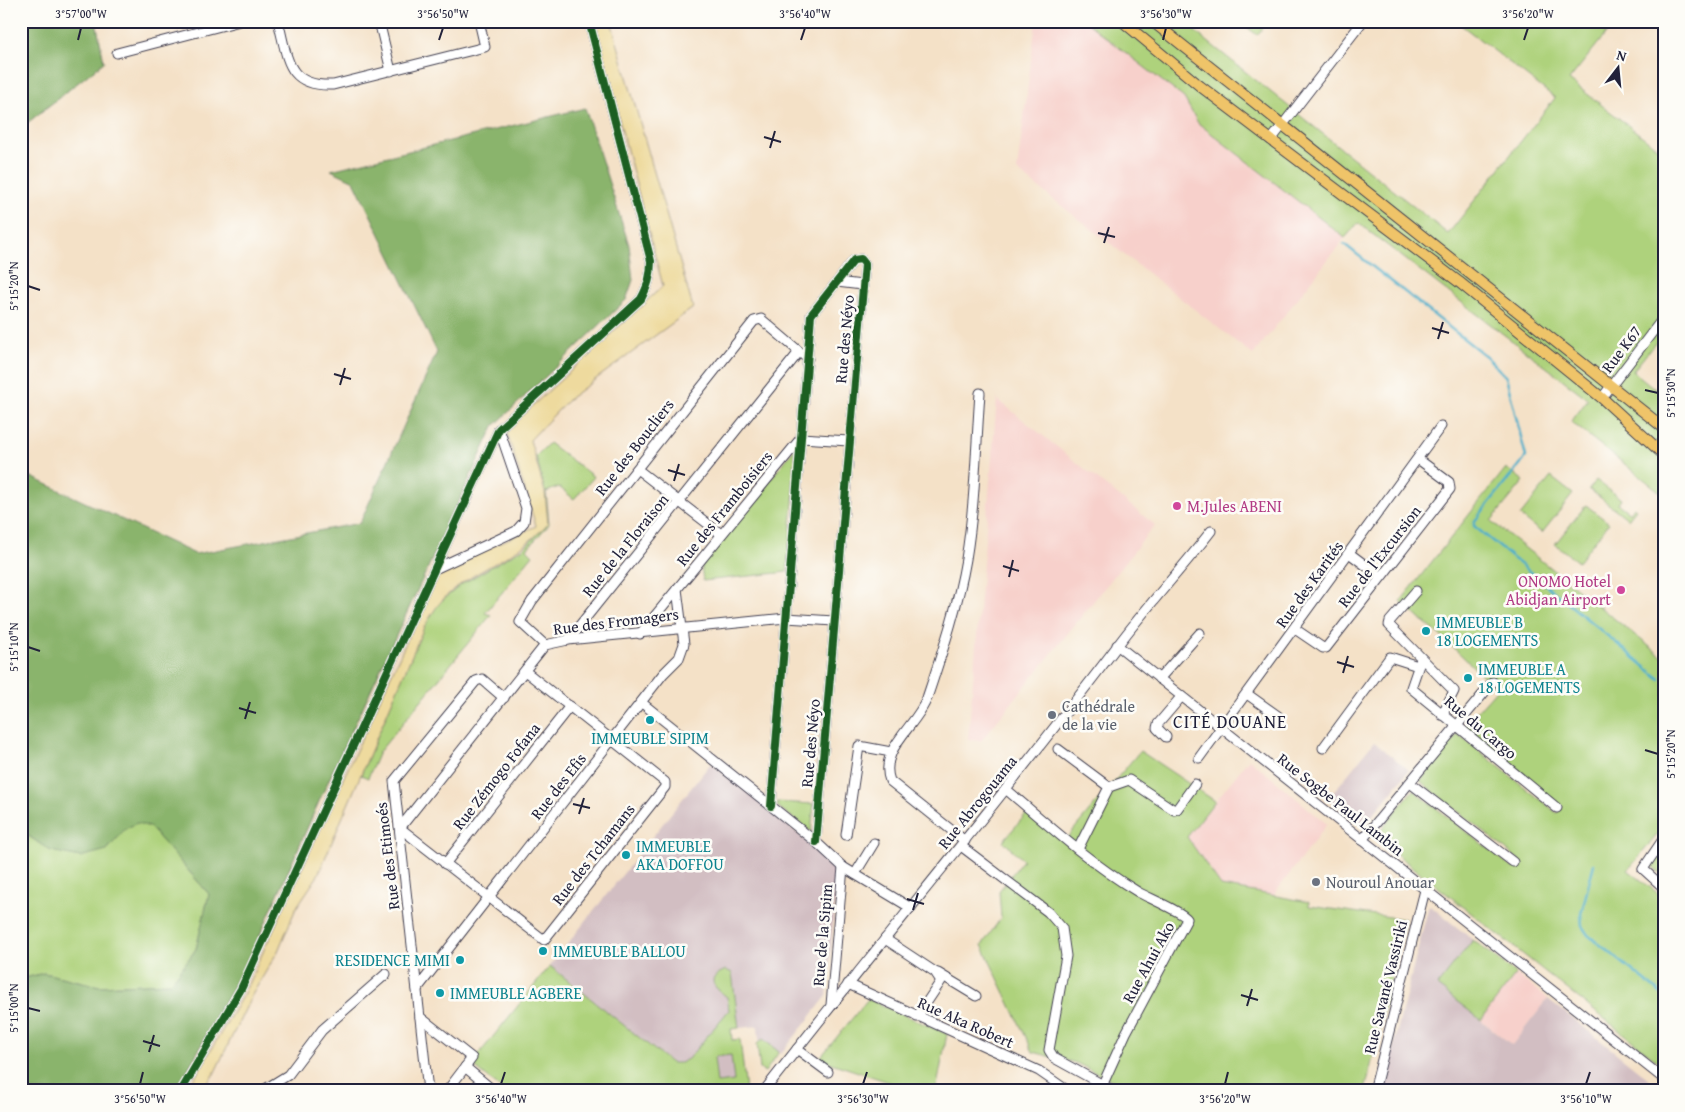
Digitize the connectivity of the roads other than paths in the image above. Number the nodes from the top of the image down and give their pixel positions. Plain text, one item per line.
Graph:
1 (240, 21) edge
2 (278, 21) edge
3 (379, 21) edge
4 (478, 21) edge
5 (589, 21) edge
6 (1122, 21) edge
7 (1152, 21) edge
8 (1363, 21) edge
9 (116, 53) dead end
10 (1197, 59) junction
11 (391, 70) junction
12 (1184, 73) junction
13 (1280, 126) junction
14 (1271, 140) junction
15 (836, 282) junction
16 (862, 285) junction
17 (1664, 317) edge
18 (799, 352) junction
19 (808, 359) junction
20 (1611, 386) junction
21 (980, 393) dead end
22 (1602, 398) junction
23 (1647, 415) junction
24 (1441, 426) dead end
25 (1636, 427) junction
26 (1664, 428) edge
27 (499, 429) junction
28 (801, 438) junction
29 (849, 441) junction
30 (1662, 451) edge
31 (1418, 459) junction
32 (636, 469) junction
33 (679, 502) junction
34 (1211, 531) dead end
35 (721, 534) junction
36 (1348, 553) junction
37 (437, 568) junction
38 (1381, 577) junction
39 (677, 589) junction
40 (1416, 591) dead end
41 (786, 618) junction
42 (834, 621) junction
43 (682, 628) junction
44 (1295, 629) junction
45 (1200, 633) dead end
46 (640, 634) junction
47 (568, 640) junction
48 (545, 645) junction
49 (1117, 645) junction
50 (1420, 662) junction
51 (526, 671) junction
52 (1159, 679) junction
53 (1493, 682) dead end
54 (1247, 694) junction
55 (1181, 696) junction
56 (504, 698) junction
57 (642, 703) junction
58 (570, 706) junction
59 (1442, 715) junction
60 (1278, 716) dead end
61 (1457, 727) junction
62 (1222, 730) junction
63 (1166, 737) dead end
64 (612, 741) junction
65 (1323, 748) dead end
66 (1058, 749) dead end
67 (891, 752) junction
68 (1200, 758) dead end
69 (1410, 783) junction
70 (1195, 784) dead end
71 (1109, 787) junction
72 (1007, 790) junction
73 (771, 806) junction
74 (1556, 808) dead end
75 (400, 828) junction
76 (846, 835) dead end
77 (1362, 840) junction
78 (1662, 841) dead end
79 (816, 842) junction
80 (963, 843) junction
81 (874, 844) dead end
82 (1078, 849) junction
83 (1513, 862) dead end
84 (445, 864) junction
85 (843, 867) junction
86 (854, 874) junction
87 (1664, 888) edge
88 (1425, 890) junction
89 (489, 898) junction
90 (911, 908) junction
91 (885, 939) junction
92 (935, 972) junction
93 (386, 974) dead end
94 (848, 984) junction
95 (417, 989) junction
96 (976, 996) dead end
97 (831, 1005) junction
98 (420, 1017) junction
99 (917, 1017) junction
100 (797, 1049) junction
101 (465, 1068) junction
102 (828, 1072) dead end
103 (1664, 1079) edge
104 (1102, 1086) junction
105 (181, 1091) edge
106 (262, 1091) edge
107 (428, 1091) edge
108 (447, 1091) edge
109 (494, 1091) edge
110 (764, 1091) edge
111 (1068, 1091) edge
112 (1114, 1091) edge
113 (1374, 1091) edge

1 - 9 street
2 - 11 street
3 - 11 street
4 - 11 street
5 - 27 street
6 - 12 main road
7 - 10 main road
8 - 13 street
10 - 12 main road
10 - 13 main road
12 - 14 main road
13 - 14 street
13 - 20 main road
14 - 22 main road
15 - 16 street
15 - 16 street, Rue des Néyo
15 - 19 street, Rue des Néyo
16 - 29 street, Rue des Néyo
17 - 20 street, Rue K67
18 - 19 street, Rue des Boucliers
18 - 32 street, Rue des Boucliers
18 - 33 street, Rue de la Floraison
19 - 28 street, Rue des Néyo
20 - 22 street, Rue K67
20 - 23 main road
21 - 67 street
22 - 25 main road
23 - 25 main road
23 - 26 main road
24 - 31 street, Rue des Karités
25 - 30 main road
27 - 37 street
27 - 37 street
28 - 29 street
28 - 35 street, Rue des Framboisiers
28 - 41 street, Rue des Néyo
29 - 42 street, Rue des Néyo
31 - 36 street, Rue des Karités
31 - 38 street, Rue de l'Excursion
32 - 33 street
32 - 48 street, Rue des Boucliers
33 - 35 street
33 - 47 street, Rue de la Floraison
34 - 49 street, Rue Abrogouama
35 - 39 street, Rue des Framboisiers
36 - 38 street
36 - 44 street, Rue des Karités
37 - 105 street
38 - 44 street, Rue de l'Excursion
39 - 43 street, Rue des Efis
39 - 46 street, Rue des Framboisiers
40 - 50 street
41 - 42 street, Rue des Fromagers
41 - 43 street, Rue des Fromagers
41 - 73 street, Rue des Néyo
42 - 79 street, Rue des Néyo
43 - 46 street, Rue des Fromagers
43 - 57 street, Rue des Efis
44 - 54 street, Rue des Karités
45 - 52 street
46 - 47 street, Rue des Fromagers
47 - 48 street, Rue des Fromagers
48 - 51 street, Rue des Fromagers
49 - 52 street, Rue Sogbe Paul Lambin
49 - 72 street, Rue Abrogouama
50 - 59 street, Rue du Cargo
50 - 59 street
50 - 65 street
51 - 56 street, Rue des Fromagers
51 - 58 street, Rue des Tchamans
52 - 55 street, Rue Sogbe Paul Lambin
53 - 61 street
54 - 60 street
54 - 62 street, Rue des Karités
55 - 62 street, Rue Sogbe Paul Lambin
55 - 63 street
56 - 75 street, Rue des Fromagers
56 - 75 street, Rue des Etimoés
57 - 64 street, Rue des Efis
57 - 73 street
58 - 64 street, Rue des Tchamans
58 - 84 street, Rue Zémogo Fofana
59 - 61 street, Rue du Cargo
61 - 69 street
61 - 74 street, Rue du Cargo
62 - 68 street, Rue des Karités
62 - 77 street, Rue Sogbe Paul Lambin
64 - 89 street, Rue des Efis
64 - 89 street, Rue des Tchamans
66 - 71 street
67 - 76 street
67 - 80 street
69 - 77 street
69 - 83 street
70 - 71 street
71 - 82 street
72 - 80 street, Rue Abrogouama
72 - 82 street, Rue Ahui Ako
73 - 79 street
75 - 84 street, Rue des Tchamans
75 - 95 street, Rue des Etimoés
77 - 88 street, Rue Sogbe Paul Lambin
78 - 87 street
79 - 85 street
80 - 90 street, Rue Abrogouama
80 - 104 street
81 - 86 street
82 - 104 street, Rue Ahui Ako
84 - 89 street, Rue des Tchamans
85 - 86 street
85 - 97 street, Rue de la Sipim
86 - 90 street
88 - 103 street, Rue Sogbe Paul Lambin
88 - 113 street, Rue Savané Vassiriki
89 - 95 street, Rue des Efis
90 - 91 street, Rue Abrogouama
91 - 92 street
91 - 94 street, Rue Abrogouama
92 - 96 street
92 - 99 street
93 - 106 street
94 - 97 street, Rue Abrogouama
94 - 99 street, Rue Aka Robert
95 - 98 street, Rue des Etimoés
97 - 100 street, Rue Abrogouama
98 - 101 street
98 - 107 street, Rue des Etimoés
99 - 111 street, Rue Aka Robert
100 - 102 street
100 - 110 street, Rue Abrogouama
101 - 108 street
101 - 109 street
104 - 112 street

